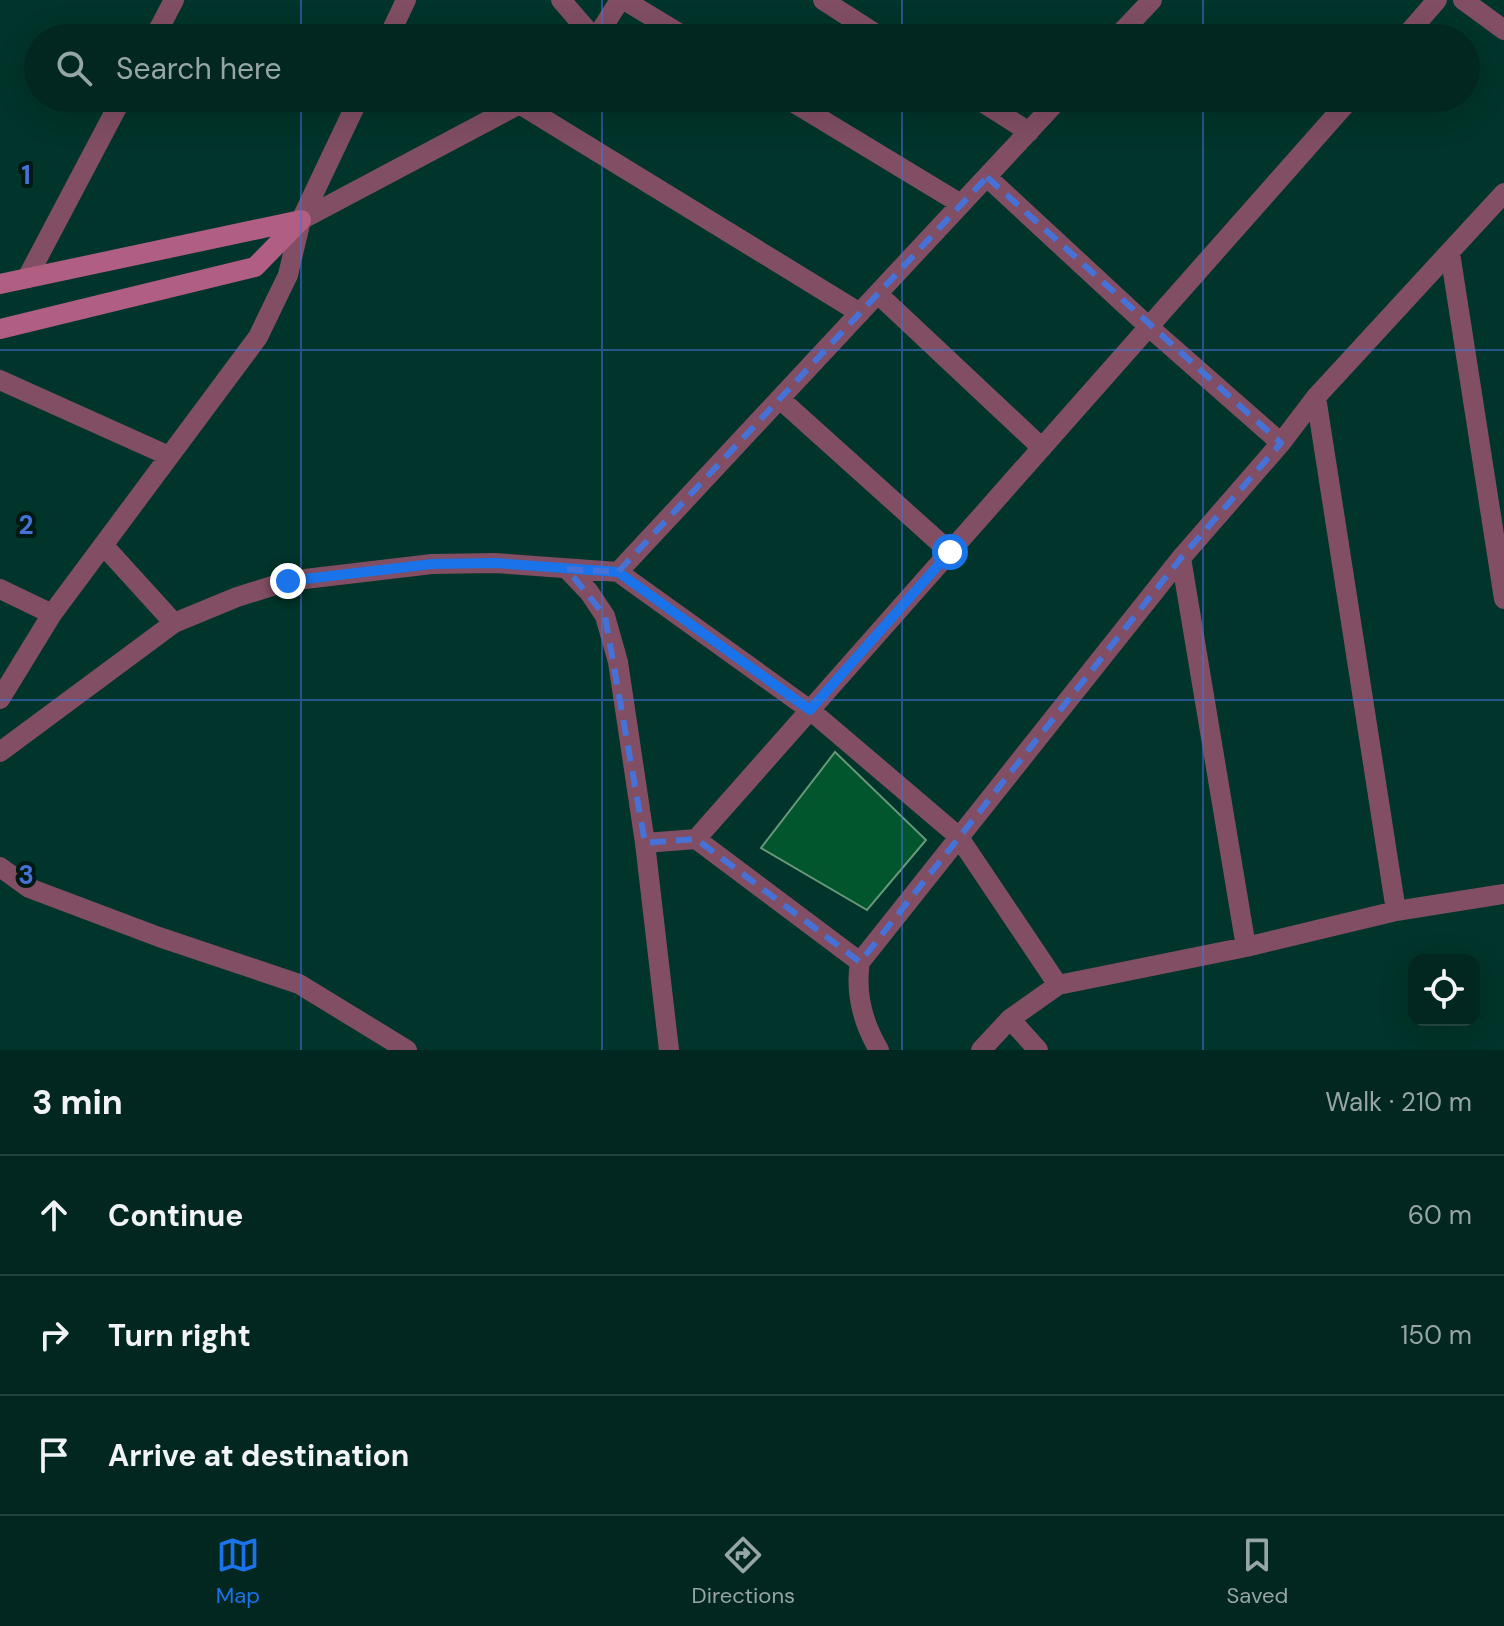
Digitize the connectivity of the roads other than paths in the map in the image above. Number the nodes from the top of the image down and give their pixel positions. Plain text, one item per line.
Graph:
1 (174, 0) edge
2 (406, 0) edge
3 (561, 0) edge
4 (622, 0) edge
5 (823, 0) edge
6 (1152, 0) edge
7 (1437, 0) edge
8 (1463, 0) edge
9 (161, 24) edge
10 (395, 24) edge
11 (582, 24) edge
12 (605, 24) edge
13 (663, 24) edge
14 (860, 24) edge
15 (1129, 24) edge
16 (1416, 24) edge
17 (1504, 30) edge
18 (115, 112) edge
19 (352, 112) edge
20 (505, 112) edge
21 (543, 112) edge
22 (809, 112) edge
23 (998, 112) edge
24 (1047, 112) edge
25 (1339, 112) edge
26 (1029, 132) junction
27 (987, 177) junction
28 (1504, 193) edge
29 (961, 204) junction
30 (301, 220) junction
31 (1450, 253) junction
32 (27, 278) junction
33 (0, 284) edge
34 (878, 294) junction
35 (860, 313) junction
36 (1149, 327) junction
37 (0, 329) edge
38 (0, 380) edge
39 (1316, 397) junction
40 (780, 399) junction
41 (1281, 443) junction
42 (1042, 448) junction
43 (169, 456) junction
44 (105, 547) junction
45 (950, 552) junction
46 (1181, 558) junction
47 (567, 569) junction
48 (618, 572) junction
49 (0, 589) edge
50 (1504, 599) edge
51 (52, 614) junction
52 (174, 623) junction
53 (0, 699) edge
54 (810, 710) junction
55 (0, 752) edge
56 (958, 836) junction
57 (696, 839) junction
58 (645, 843) junction
59 (0, 867) edge
60 (1504, 894) edge
61 (1396, 911) junction
62 (1246, 947) junction
63 (860, 962) junction
64 (1058, 985) junction
65 (1010, 1019) junction
66 (407, 1050) edge
67 (669, 1050) edge
68 (879, 1050) edge
69 (981, 1050) edge
70 (1038, 1050) edge

1 - 9 street
2 - 10 street
3 - 11 street
4 - 12 street
4 - 13 street
5 - 14 street
6 - 15 street
7 - 16 street
8 - 17 street
18 - 32 street
19 - 30 street
20 - 30 street
21 - 35 street
22 - 29 street
23 - 26 street
24 - 26 street
25 - 36 street
26 - 27 street
27 - 29 street
27 - 36 street
28 - 31 street
29 - 34 street
30 - 32 main road
30 - 37 main road
30 - 43 street
31 - 39 street
31 - 50 street
32 - 33 main road
34 - 35 street
34 - 42 street
35 - 40 street
36 - 41 street
36 - 42 street
38 - 43 street
39 - 41 street
39 - 61 street
40 - 45 street
40 - 48 street
41 - 46 street
42 - 45 street
43 - 44 street
44 - 51 street
44 - 52 street
45 - 54 street
46 - 56 street
46 - 62 street
47 - 48 street
47 - 52 street
47 - 58 street
48 - 54 street
49 - 51 street
51 - 53 street
52 - 55 street
54 - 56 street
54 - 57 street
56 - 63 street
56 - 64 street
57 - 58 street
57 - 63 street
58 - 67 street
59 - 66 street
60 - 61 street
61 - 62 street
62 - 64 street
63 - 68 street
64 - 65 street
65 - 69 street
65 - 70 street

